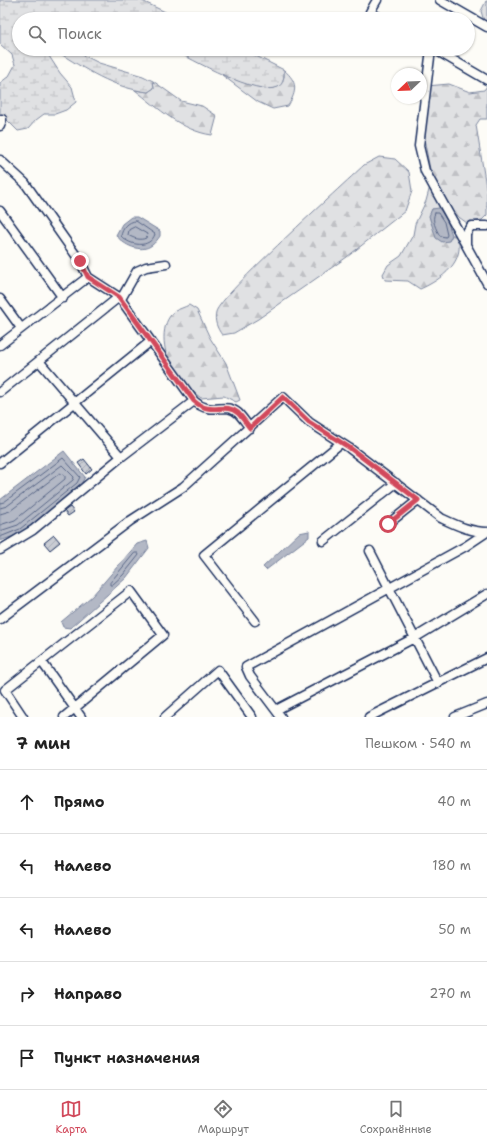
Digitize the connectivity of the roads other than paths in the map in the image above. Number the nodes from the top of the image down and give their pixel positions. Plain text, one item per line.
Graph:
1 (377, 0) edge
2 (440, 0) edge
3 (370, 12) edge
4 (461, 12) edge
5 (475, 20) edge
6 (487, 27) edge
7 (432, 56) edge
8 (445, 56) edge
9 (487, 80) edge
10 (0, 160) edge
11 (0, 211) edge
12 (487, 226) edge
13 (466, 245) junction
14 (166, 264) dead end
15 (88, 277) junction
16 (487, 283) edge
17 (63, 298) junction
18 (120, 298) junction
19 (0, 299) edge
20 (21, 328) junction
21 (151, 341) junction
22 (0, 345) edge
23 (39, 361) junction
24 (0, 392) edge
25 (194, 401) junction
26 (76, 403) junction
27 (250, 428) junction
28 (341, 443) junction
29 (121, 457) junction
30 (0, 463) edge
31 (396, 484) junction
32 (418, 500) junction
33 (388, 524) dead end
34 (487, 532) edge
35 (323, 541) dead end
36 (0, 550) edge
37 (370, 551) dead end
38 (390, 588) junction
39 (487, 594) edge
40 (0, 619) edge
41 (256, 621) dead end
42 (416, 637) junction
43 (487, 658) edge
44 (42, 662) junction
45 (438, 683) junction
46 (487, 704) edge
47 (75, 708) junction
48 (278, 714) edge
49 (23, 717) edge
50 (64, 717) edge
51 (81, 717) edge
52 (166, 717) edge
53 (251, 717) edge
54 (370, 717) edge
55 (455, 717) edge

1 - 3 street
2 - 4 street
5 - 6 street
7 - 13 street
8 - 9 street
10 - 15 street
11 - 17 street
12 - 13 street
13 - 16 street
14 - 18 street
15 - 17 street
15 - 18 street
17 - 20 street
18 - 21 street
18 - 23 street
19 - 20 street
20 - 22 street
21 - 25 street
21 - 26 street
23 - 24 street
23 - 26 street
25 - 27 street
25 - 29 street
26 - 29 street
26 - 30 street
27 - 28 street
27 - 40 street
28 - 31 street
28 - 41 street
29 - 36 street
31 - 32 street
31 - 35 street
32 - 33 street
32 - 34 street
34 - 38 street
37 - 38 street
38 - 42 street
38 - 48 street
39 - 42 street
42 - 45 street
42 - 48 street
43 - 45 street
44 - 47 street
44 - 47 street
44 - 49 street
45 - 54 street
46 - 55 street
47 - 50 street
47 - 51 street
52 - 53 street

